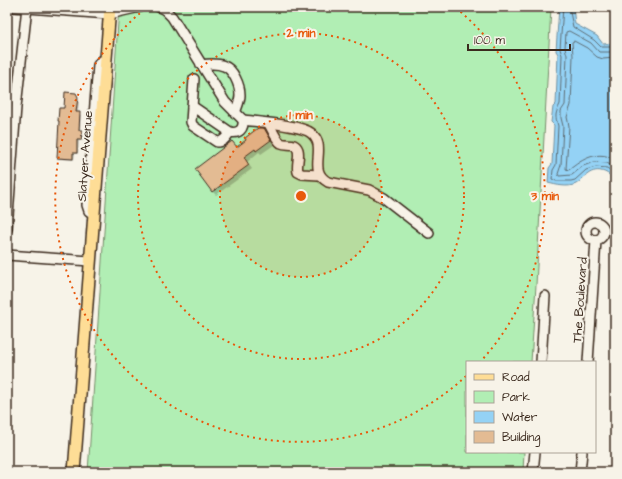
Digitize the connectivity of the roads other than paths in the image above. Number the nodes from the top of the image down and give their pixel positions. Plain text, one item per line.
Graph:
1 (14, 7) edge
2 (140, 7) edge
3 (159, 7) edge
4 (27, 8) edge
5 (110, 10) edge
6 (201, 65) junction
7 (194, 79) dead end
8 (7, 97) edge
9 (17, 98) junction
10 (192, 106) junction
11 (235, 113) junction
12 (243, 120) junction
13 (269, 124) junction
14 (230, 132) junction
15 (319, 175) junction
16 (7, 229) edge
17 (429, 233) dead end
18 (596, 240) dead end
19 (7, 254) edge
20 (90, 261) junction
21 (545, 296) dead end
22 (86, 308) junction
23 (541, 361) edge
24 (588, 361) edge
25 (535, 453) edge
26 (582, 453) edge
27 (70, 472) edge
28 (74, 472) edge
29 (533, 472) edge
30 (580, 472) edge

1 - 4 street
2 - 5 street
3 - 6 street
4 - 5 street
4 - 9 street
5 - 20 main road, Slatyer Avenue
6 - 11 street
6 - 11 street
7 - 10 street
8 - 9 street
9 - 16 street
10 - 14 street
10 - 14 street
11 - 12 street
12 - 13 street
12 - 14 street
13 - 15 street
13 - 15 street
15 - 17 street
18 - 24 street, The Boulevard
19 - 20 street
20 - 22 main road, Slatyer Avenue
21 - 23 street
22 - 27 street, Slatyer Avenue
22 - 28 main road, Slatyer Avenue
25 - 29 street
26 - 30 street

